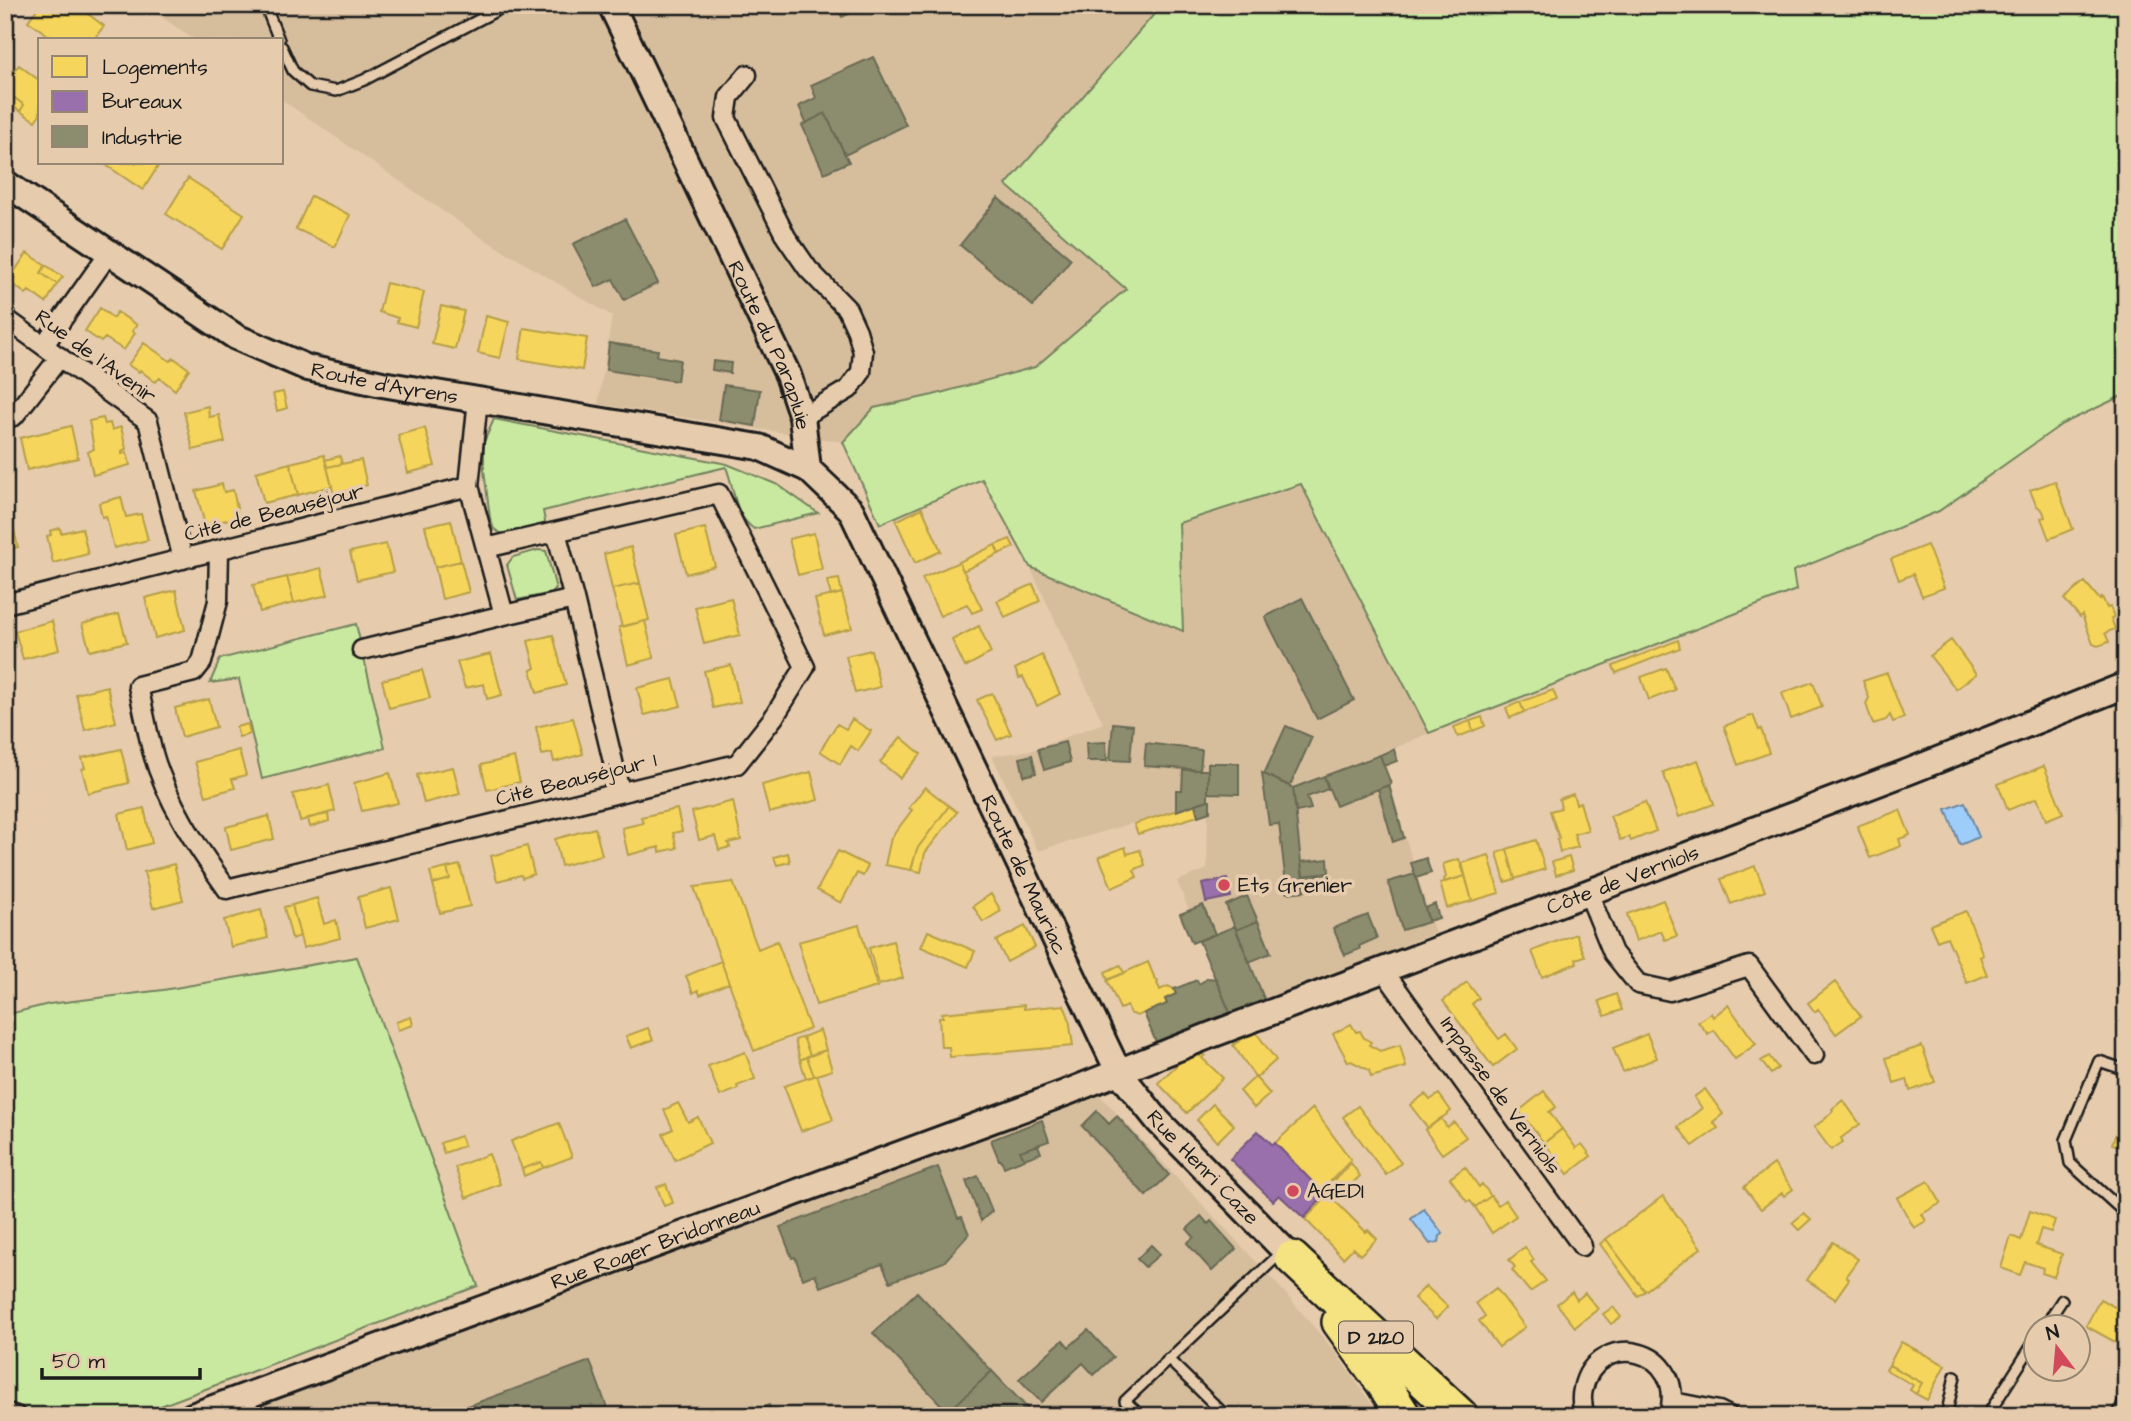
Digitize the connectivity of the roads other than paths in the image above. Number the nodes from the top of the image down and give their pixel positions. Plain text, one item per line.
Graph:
1 (265, 5) edge
2 (507, 5) edge
3 (611, 5) edge
4 (278, 38) edge
5 (284, 51) edge
6 (747, 75) dead end
7 (5, 183) edge
8 (110, 253) junction
9 (5, 318) edge
10 (44, 345) junction
11 (60, 357) junction
12 (478, 399) junction
13 (13, 416) dead end
14 (802, 417) junction
15 (808, 469) junction
16 (469, 486) junction
17 (556, 532) junction
18 (486, 548) junction
19 (219, 550) junction
20 (183, 559) junction
21 (574, 599) junction
22 (5, 604) edge
23 (504, 615) junction
24 (362, 650) dead end
25 (2126, 685) edge
26 (620, 792) junction
27 (1588, 892) junction
28 (1382, 970) junction
29 (1814, 1055) dead end
30 (2126, 1070) edge
31 (1118, 1071) junction
32 (2126, 1214) edge
33 (1582, 1246) dead end
34 (1288, 1254) junction
35 (2062, 1300) dead end
36 (2054, 1312) edge
37 (1168, 1359) junction
38 (2022, 1361) edge
39 (1955, 1376) dead end
40 (2126, 1397) edge
41 (1671, 1409) edge
42 (5, 1412) edge
43 (16, 1416) edge
44 (192, 1416) edge
45 (1141, 1416) edge
46 (1226, 1416) edge
47 (1404, 1416) edge
48 (1461, 1416) edge
49 (1586, 1416) edge
50 (1729, 1416) edge
51 (1946, 1416) edge
52 (1987, 1416) edge
53 (2117, 1416) edge

1 - 4 lane
2 - 5 lane
3 - 14 street, Route du Parapluie
6 - 14 street
7 - 8 street, Route d'Ayrens
8 - 10 street
8 - 12 street, Route d'Ayrens
9 - 10 street, Rue de l'Avenir
10 - 11 street, Rue de l'Avenir
11 - 13 street
11 - 20 street, Rue de l'Avenir
12 - 15 street, Route d'Ayrens
12 - 16 street
14 - 15 street, Route du Parapluie
15 - 31 street, Route de Mauriac
16 - 18 street
16 - 19 street, Cité de Beauséjour
17 - 18 street, Cité Beauséjour 1
17 - 21 street
17 - 26 street, Cité Beauséjour 1
18 - 23 street
19 - 20 street, Cité de Beauséjour
19 - 26 street, Cité Beauséjour 1
20 - 22 street, Cité de Beauséjour
21 - 23 street
21 - 26 street
23 - 24 street
25 - 27 street, Côte de Verniols
27 - 28 street, Côte de Verniols
27 - 29 street
28 - 31 street, Côte de Verniols
28 - 33 street, Impasse de Verniols
30 - 32 lane
31 - 34 street, Rue Henri Caze / D 2120
31 - 44 street, Rue Roger Bridonneau
34 - 37 lane
34 - 47 highway, D 2120
34 - 48 highway, D 2120
35 - 36 lane
37 - 45 lane
37 - 46 lane
38 - 52 lane
39 - 51 lane
40 - 53 lane
41 - 49 street
41 - 50 street
42 - 43 street

